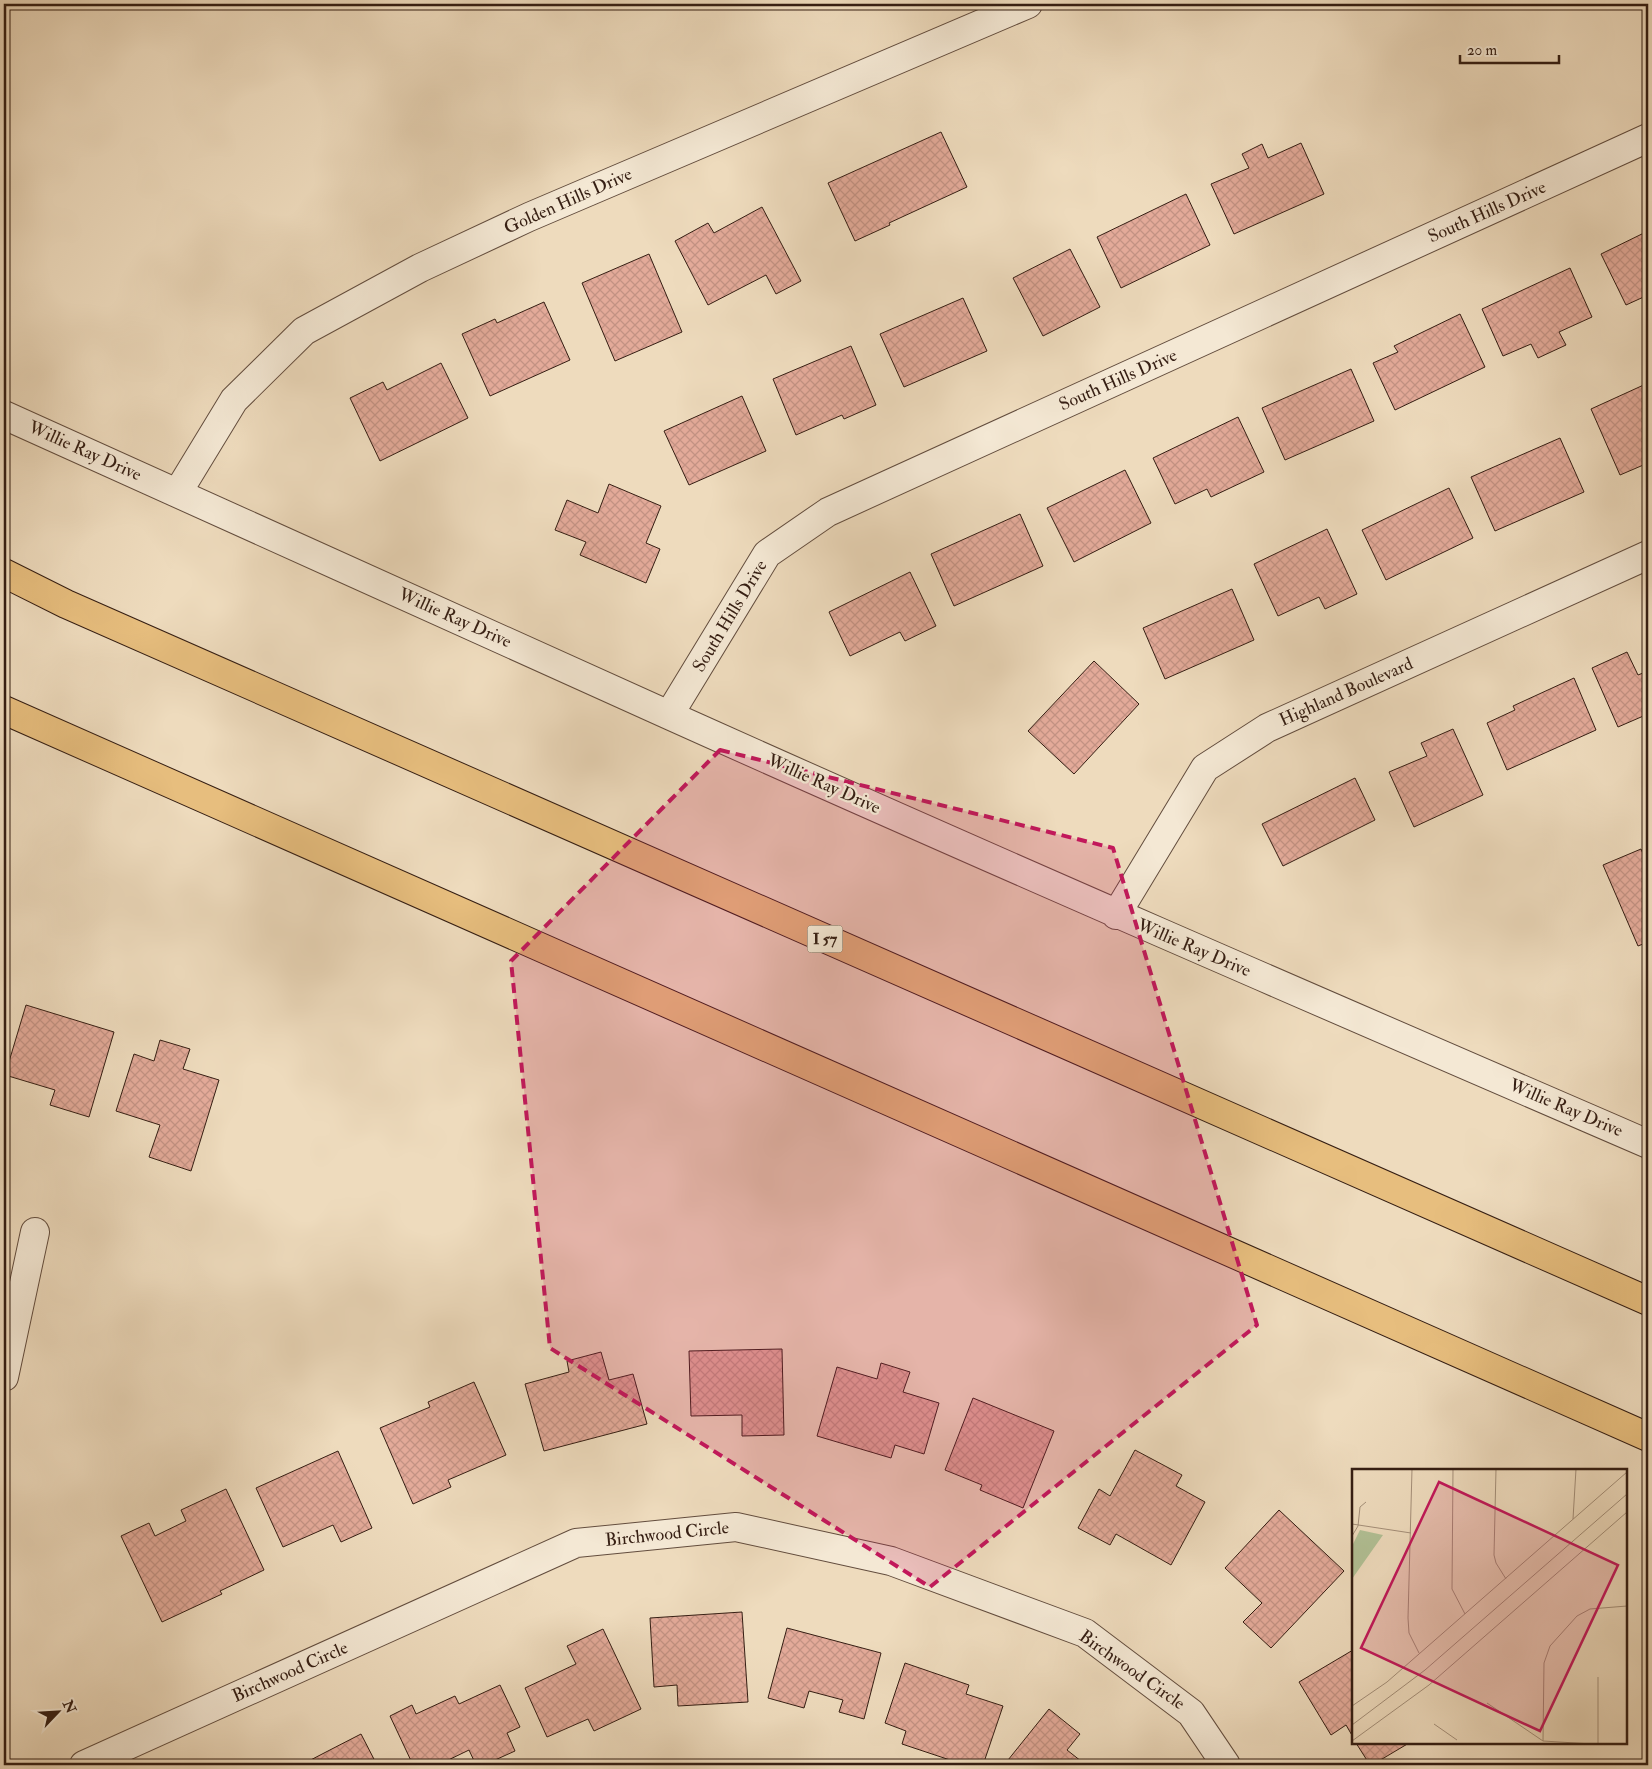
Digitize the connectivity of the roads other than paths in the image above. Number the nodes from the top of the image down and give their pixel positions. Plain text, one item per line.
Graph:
1 (1028, 4) edge
2 (1648, 138) edge
3 (4, 416) edge
4 (178, 492) junction
5 (1648, 555) edge
6 (4, 573) edge
7 (4, 710) edge
8 (669, 716) junction
9 (1116, 914) junction
10 (1648, 1144) edge
11 (35, 1232) dead end
12 (1648, 1301) edge
13 (4, 1378) edge
14 (1648, 1437) edge
15 (84, 1765) edge
16 (1226, 1765) edge

1 - 4 street, Golden Hills Drive
2 - 8 street, South Hills Drive
3 - 4 street, Willie Ray Drive
4 - 8 street, Willie Ray Drive
5 - 9 street, Highland Boulevard
6 - 12 highway, I 57
7 - 14 highway
8 - 9 street, Willie Ray Drive
9 - 10 street, Willie Ray Drive
11 - 13 street
15 - 16 street, Birchwood Circle

